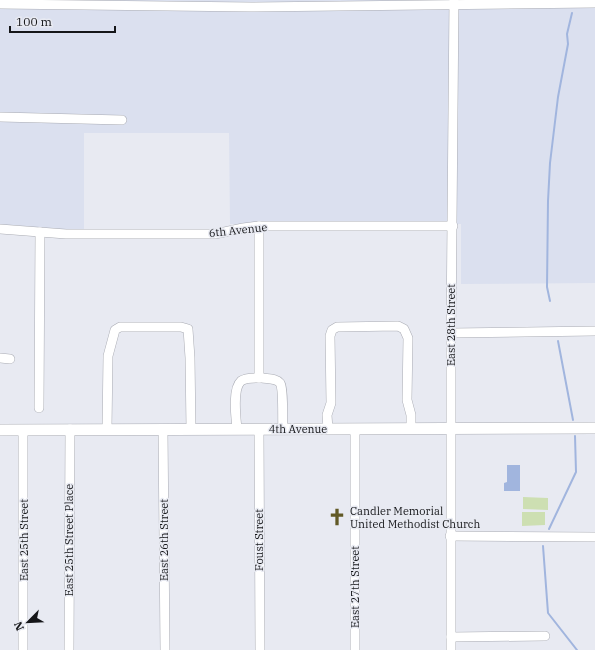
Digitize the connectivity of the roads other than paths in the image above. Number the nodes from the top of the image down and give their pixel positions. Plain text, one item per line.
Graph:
1 (454, 3) edge
2 (0, 4) edge
3 (595, 4) edge
4 (0, 117) edge
5 (122, 120) dead end
6 (259, 226) junction
7 (453, 226) junction
8 (0, 229) edge
9 (40, 232) junction
10 (595, 331) edge
11 (451, 333) junction
12 (0, 358) edge
13 (10, 358) dead end
14 (259, 378) junction
15 (39, 408) dead end
16 (595, 428) edge
17 (70, 429) junction
18 (107, 429) junction
19 (163, 429) junction
20 (191, 429) junction
21 (237, 429) junction
22 (259, 429) junction
23 (283, 429) junction
24 (328, 429) junction
25 (355, 429) junction
26 (411, 429) junction
27 (450, 429) junction
28 (0, 430) edge
29 (23, 430) junction
30 (450, 536) junction
31 (595, 537) edge
32 (545, 636) dead end
33 (451, 637) junction
34 (24, 650) edge
35 (69, 650) edge
36 (165, 650) edge
37 (260, 650) edge
38 (355, 650) edge
39 (451, 650) edge

1 - 2 street
1 - 3 street
1 - 7 street, East 28th Street
4 - 5 street
6 - 7 street, 6th Avenue
6 - 9 street, 6th Avenue
6 - 14 street
7 - 11 street, East 28th Street
8 - 9 street, 6th Avenue
9 - 15 street
10 - 11 street
11 - 27 street, East 28th Street
12 - 13 street
14 - 21 street
14 - 23 street
16 - 27 main road, 4th Avenue
17 - 18 main road, 4th Avenue
17 - 29 main road, 4th Avenue
17 - 35 street, East 25th Street Place
18 - 19 main road, 4th Avenue
18 - 20 street
19 - 20 main road, 4th Avenue
19 - 36 street, East 26th Street
20 - 21 main road, 4th Avenue
21 - 22 main road, 4th Avenue
22 - 23 main road, 4th Avenue
22 - 37 street, Foust Street
23 - 24 main road, 4th Avenue
24 - 25 main road, 4th Avenue
24 - 26 street
25 - 26 main road, 4th Avenue
25 - 38 street, East 27th Street
26 - 27 main road, 4th Avenue
27 - 30 street, East 28th Street
28 - 29 main road, 4th Avenue
29 - 34 street, East 25th Street
30 - 31 street
30 - 33 street, East 28th Street
32 - 33 street
33 - 39 street, East 28th Street

